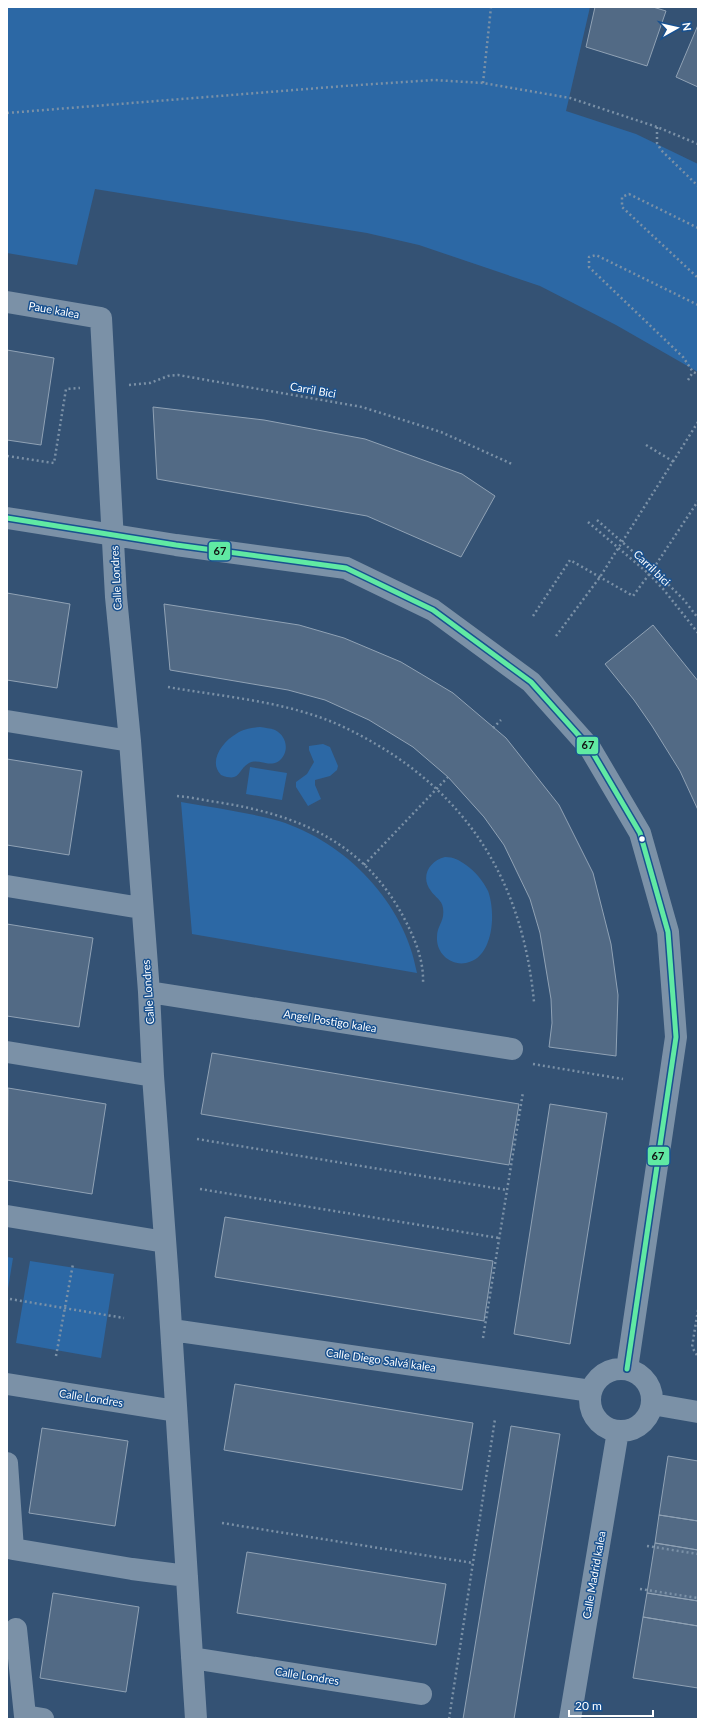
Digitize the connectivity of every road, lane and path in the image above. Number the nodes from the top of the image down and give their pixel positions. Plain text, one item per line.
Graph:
1 (491, 7) edge
2 (483, 83) junction
3 (7, 113) edge
4 (657, 127) junction
5 (698, 144) edge
6 (698, 186) edge
7 (698, 228) edge
8 (698, 278) edge
9 (7, 302) edge
10 (698, 305) edge
11 (101, 318) joint
12 (694, 372) junction
13 (698, 374) edge
14 (688, 380) dead end
15 (104, 387) junction
16 (698, 422) edge
17 (646, 444) dead end
18 (7, 456) edge
19 (674, 462) junction
20 (512, 464) dead end
21 (698, 501) edge
22 (7, 518) edge
23 (597, 520) dead end
24 (588, 522) dead end
25 (113, 535) junction
26 (623, 542) junction
27 (618, 548) junction
28 (653, 569) junction
29 (649, 574) junction
30 (600, 577) junction
31 (533, 616) dead end
32 (698, 618) edge
33 (698, 633) edge
34 (556, 636) dead end
35 (168, 687) dead end
36 (501, 720) dead end
37 (7, 721) edge
38 (493, 728) dead end
39 (130, 741) junction
40 (448, 777) dead end
41 (437, 789) junction
42 (177, 796) dead end
43 (364, 865) junction
44 (7, 886) edge
45 (142, 908) junction
46 (423, 984) dead end
47 (149, 992) junction
48 (534, 1002) dead end
49 (512, 1049) dead end
50 (7, 1052) edge
51 (532, 1064) dead end
52 (153, 1076) junction
53 (623, 1079) dead end
54 (523, 1092) dead end
55 (196, 1139) dead end
56 (200, 1189) dead end
57 (507, 1190) junction
58 (7, 1216) edge
59 (499, 1238) junction
60 (165, 1242) junction
61 (73, 1264) dead end
62 (10, 1299) dead end
63 (65, 1308) junction
64 (698, 1310) edge
65 (124, 1318) dead end
66 (172, 1330) junction
67 (483, 1338) dead end
68 (56, 1356) dead end
69 (698, 1357) edge
70 (626, 1369) junction
71 (7, 1384) edge
72 (591, 1391) junction
73 (652, 1404) junction
74 (176, 1411) junction
75 (698, 1412) edge
76 (495, 1419) dead end
77 (618, 1431) junction
78 (7, 1463) edge
79 (222, 1523) dead end
80 (647, 1546) dead end
81 (698, 1554) edge
82 (472, 1563) junction
83 (187, 1576) junction
84 (640, 1589) dead end
85 (698, 1598) edge
86 (16, 1629) dead end
87 (192, 1658) junction
88 (421, 1694) dead end
89 (34, 1718) edge
90 (196, 1719) edge
91 (449, 1719) edge
92 (570, 1719) edge

1 - 2 path
2 - 3 path
2 - 4 path
4 - 5 path
4 - 6 path
7 - 8 path
9 - 11 street, Paue kalea
10 - 12 path
11 - 15 street, Calle Londres
12 - 13 path
12 - 14 path
15 - 18 path
15 - 20 path, Carril Bici
15 - 25 street, Calle Londres
16 - 19 path
17 - 19 path
19 - 26 path
21 - 28 path
22 - 25 street
23 - 26 path
24 - 27 path, Carril bici
25 - 39 street, Calle Londres
25 - 70 street
26 - 27 path
26 - 28 path
27 - 29 path, Carril bici
27 - 30 path
28 - 29 path
28 - 32 path
29 - 30 path
29 - 33 path, Carril bici
30 - 31 path
30 - 34 path
35 - 41 path
36 - 38 path
37 - 39 street
39 - 45 street, Calle Londres
40 - 41 path
41 - 43 path
41 - 48 path
42 - 43 path
43 - 46 path
44 - 45 street
45 - 47 street, Calle Londres
47 - 49 street, Angel Postigo kalea
47 - 52 street, Calle Londres
50 - 52 street
51 - 53 path
52 - 60 street, Calle Londres
54 - 57 path
55 - 57 path
56 - 59 path
57 - 59 path
58 - 60 street
59 - 67 path
60 - 66 street, Calle Londres
61 - 63 path
62 - 63 path
63 - 65 path
63 - 68 path
64 - 69 path
66 - 72 street, Calle Diego Salvá kalea
66 - 74 street, Calle Londres
70 - 72 street
70 - 73 street
71 - 74 street, Calle Londres
72 - 77 street
73 - 75 street
73 - 77 street
74 - 83 street, Calle Londres
76 - 82 path
77 - 92 street, Calle Madrid kalea
78 - 83 street
79 - 82 path
80 - 81 path
82 - 91 path
83 - 87 street, Calle Londres
84 - 85 path
86 - 89 street
87 - 88 street, Calle Londres
87 - 90 street, Calle Londres

